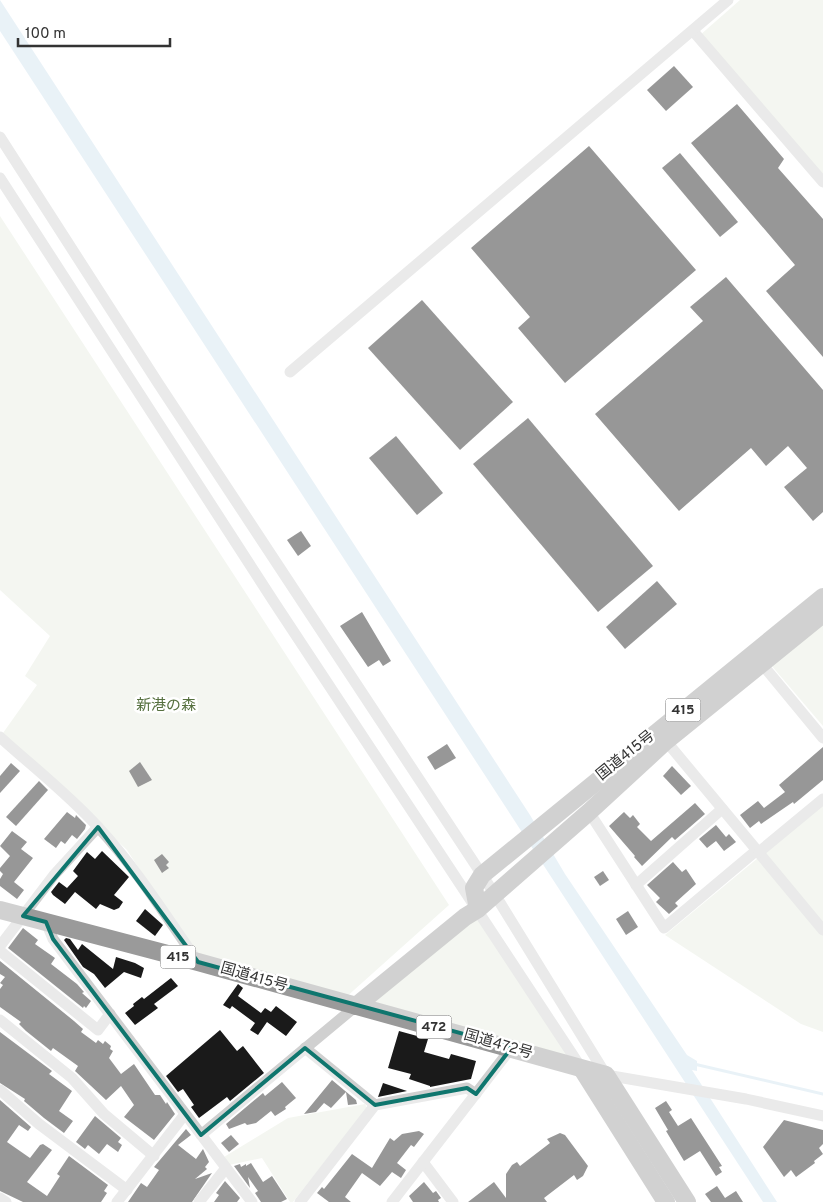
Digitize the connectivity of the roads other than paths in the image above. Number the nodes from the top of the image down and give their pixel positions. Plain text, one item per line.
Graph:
1 (728, 0) edge
2 (693, 31) junction
3 (0, 137) edge
4 (0, 178) edge
5 (823, 182) edge
6 (290, 372) dead end
7 (823, 596) edge
8 (823, 614) edge
9 (761, 663) junction
10 (0, 736) edge
11 (823, 738) edge
12 (666, 741) junction
13 (823, 799) edge
14 (722, 809) junction
15 (589, 812) junction
16 (98, 827) junction
17 (758, 851) junction
18 (482, 875) junction
19 (636, 885) junction
20 (494, 893) junction
21 (478, 909) junction
22 (0, 910) edge
23 (23, 916) junction
24 (46, 922) junction
25 (823, 930) edge
26 (0, 946) edge
27 (0, 951) edge
28 (198, 962) junction
29 (356, 1006) junction
30 (110, 1014) junction
31 (0, 1020) edge
32 (512, 1047) junction
33 (305, 1048) junction
34 (582, 1069) junction
35 (606, 1075) junction
36 (0, 1090) edge
37 (476, 1094) junction
38 (375, 1105) junction
39 (185, 1114) junction
40 (823, 1116) edge
41 (201, 1134) junction
42 (154, 1156) junction
43 (423, 1162) junction
44 (226, 1168) junction
45 (127, 1190) junction
46 (0, 1198) edge
47 (6, 1202) edge
48 (118, 1202) edge
49 (199, 1202) edge
50 (252, 1202) edge
51 (300, 1202) edge
52 (392, 1202) edge
53 (453, 1202) edge
54 (666, 1202) edge
55 (687, 1202) edge

1 - 2 street
2 - 5 street
2 - 6 street
3 - 18 street
4 - 21 street
7 - 18 highway, 国道415号 / 415
8 - 9 highway, 国道415号 / 415
9 - 11 street
9 - 12 highway, 国道415号 / 415
10 - 16 street
12 - 14 street
12 - 15 highway, 国道415号 / 415
13 - 17 street
14 - 17 street
14 - 19 street
15 - 19 street
15 - 20 highway, 国道415号 / 415
16 - 23 street
16 - 28 street
17 - 19 street
17 - 25 street
18 - 20 street
18 - 21 highway
20 - 21 highway, 国道415号 / 415
20 - 35 street
21 - 29 highway, 国道415号 / 415
21 - 34 street
22 - 23 highway, 国道415号 / 415
23 - 24 highway, 国道415号 / 415
23 - 26 street
24 - 28 highway, 国道415号 / 415
24 - 30 street
27 - 30 street
28 - 29 highway, 国道415号 / 415
29 - 32 highway, 国道472号 / 472
29 - 33 street
30 - 39 street
31 - 42 street
32 - 34 highway, 国道472号 / 472
32 - 37 street
33 - 38 street
33 - 41 street
34 - 35 highway, 国道472号 / 472
34 - 54 highway
35 - 40 street
35 - 55 highway
36 - 45 street
37 - 38 street
37 - 43 street
38 - 51 street
39 - 41 street
39 - 42 street
41 - 44 street
42 - 45 street
43 - 52 street
43 - 53 street
44 - 49 street
44 - 50 street
45 - 48 street
46 - 47 street

